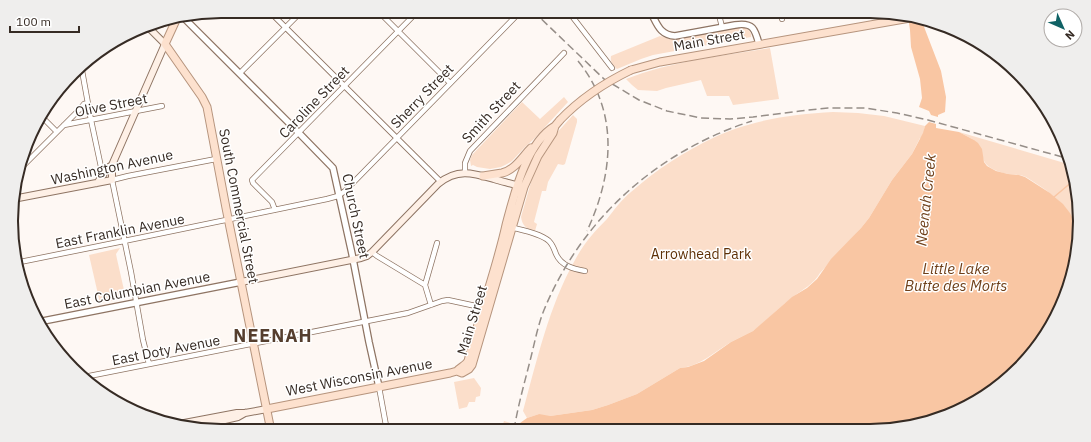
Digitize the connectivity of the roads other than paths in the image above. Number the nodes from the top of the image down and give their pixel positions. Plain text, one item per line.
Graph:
1 (276, 18) edge
2 (295, 18) edge
3 (385, 18) edge
4 (411, 18) edge
5 (514, 18) edge
6 (573, 18) edge
7 (654, 18) edge
8 (720, 18) edge
9 (896, 20) edge
10 (188, 21) edge
11 (174, 24) edge
12 (722, 27) junction
13 (285, 28) junction
14 (152, 30) edge
15 (398, 31) junction
16 (164, 44) junction
17 (759, 44) junction
18 (564, 53) dead end
19 (612, 68) dead end
20 (82, 72) edge
21 (240, 74) junction
22 (450, 83) junction
23 (344, 86) junction
24 (88, 103) junction
25 (162, 106) dead end
26 (135, 111) junction
27 (45, 120) edge
28 (91, 120) junction
29 (64, 125) junction
30 (555, 126) junction
31 (57, 132) junction
32 (299, 133) junction
33 (397, 138) junction
34 (538, 143) junction
35 (216, 159) junction
36 (27, 163) edge
37 (112, 165) junction
38 (101, 167) dead end
39 (465, 173) junction
40 (483, 176) junction
41 (112, 180) junction
42 (441, 182) junction
43 (97, 183) junction
44 (520, 186) junction
45 (338, 196) junction
46 (19, 199) edge
47 (275, 210) junction
48 (228, 220) junction
49 (509, 227) junction
50 (124, 241) junction
51 (437, 243) dead end
52 (372, 252) junction
53 (353, 260) junction
54 (22, 262) edge
55 (585, 271) dead end
56 (241, 282) junction
57 (425, 285) junction
58 (136, 303) junction
59 (431, 305) junction
60 (486, 308) junction
61 (44, 321) edge
62 (365, 321) junction
63 (253, 344) junction
64 (149, 364) junction
65 (457, 372) joint
66 (89, 376) edge
67 (379, 388) junction
68 (267, 409) junction
69 (245, 413) junction
70 (192, 422) edge
71 (206, 424) edge
72 (270, 424) edge
73 (386, 424) edge

1 - 13 street
2 - 13 street
3 - 15 street
4 - 15 street, Caroline Street
5 - 22 street, Sherry Street
6 - 19 street
7 - 12 street
8 - 12 street
9 - 17 main road, Main Street
10 - 21 street, Church Street
11 - 16 main road
12 - 17 street
13 - 21 street
13 - 23 street
14 - 16 main road, South Commercial Street
15 - 22 street
15 - 23 street, Caroline Street
16 - 26 main road
16 - 35 main road, South Commercial Street
17 - 30 main road, Main Street, bridge
18 - 39 street, Smith Street
20 - 24 street
21 - 32 street, Church Street
22 - 33 street, Sherry Street
23 - 32 street, Caroline Street
23 - 33 street
24 - 28 street
24 - 29 street
25 - 26 street, Olive Street
26 - 28 street, Olive Street
26 - 37 main road
27 - 31 street
28 - 29 street, Olive Street
28 - 38 street
29 - 31 street
30 - 34 main road, Main Street
30 - 44 main road, Main Street
31 - 36 street
32 - 45 street, Church Street
32 - 47 street, Caroline Street
33 - 42 street
33 - 45 street, Sherry Street
34 - 40 main road
34 - 44 main road, Main Street
35 - 41 street, Washington Avenue
35 - 48 main road, South Commercial Street
37 - 41 main road
37 - 43 main road
39 - 40 main road
39 - 42 main road
40 - 44 main road
41 - 43 main road, Washington Avenue
41 - 50 street
42 - 52 main road
43 - 46 main road, Washington Avenue
44 - 49 main road, Main Street
45 - 47 street, East Franklin Avenue
45 - 53 street, Church Street
47 - 48 street, East Franklin Avenue
48 - 50 street, East Franklin Avenue
48 - 56 main road, South Commercial Street
49 - 55 street
49 - 60 main road, Main Street
50 - 54 street, East Franklin Avenue
50 - 58 street
51 - 57 street
52 - 53 main road
52 - 57 street
53 - 56 main road
53 - 62 street, Church Street
56 - 58 street, East Columbian Avenue
56 - 63 main road, South Commercial Street
57 - 59 street
58 - 61 street, East Columbian Avenue
58 - 64 street
59 - 60 street, East Doty Avenue
59 - 62 street, East Doty Avenue
60 - 65 main road, Main Street
62 - 63 street, East Doty Avenue
62 - 67 street, Church Street
63 - 64 street, East Doty Avenue
63 - 68 main road, South Commercial Street
64 - 66 street, East Doty Avenue
65 - 67 main road, West Wisconsin Avenue
67 - 68 main road, West Wisconsin Avenue
67 - 73 street, Church Street
68 - 69 main road
68 - 72 main road, South Commercial Street
69 - 70 main road
69 - 71 main road

